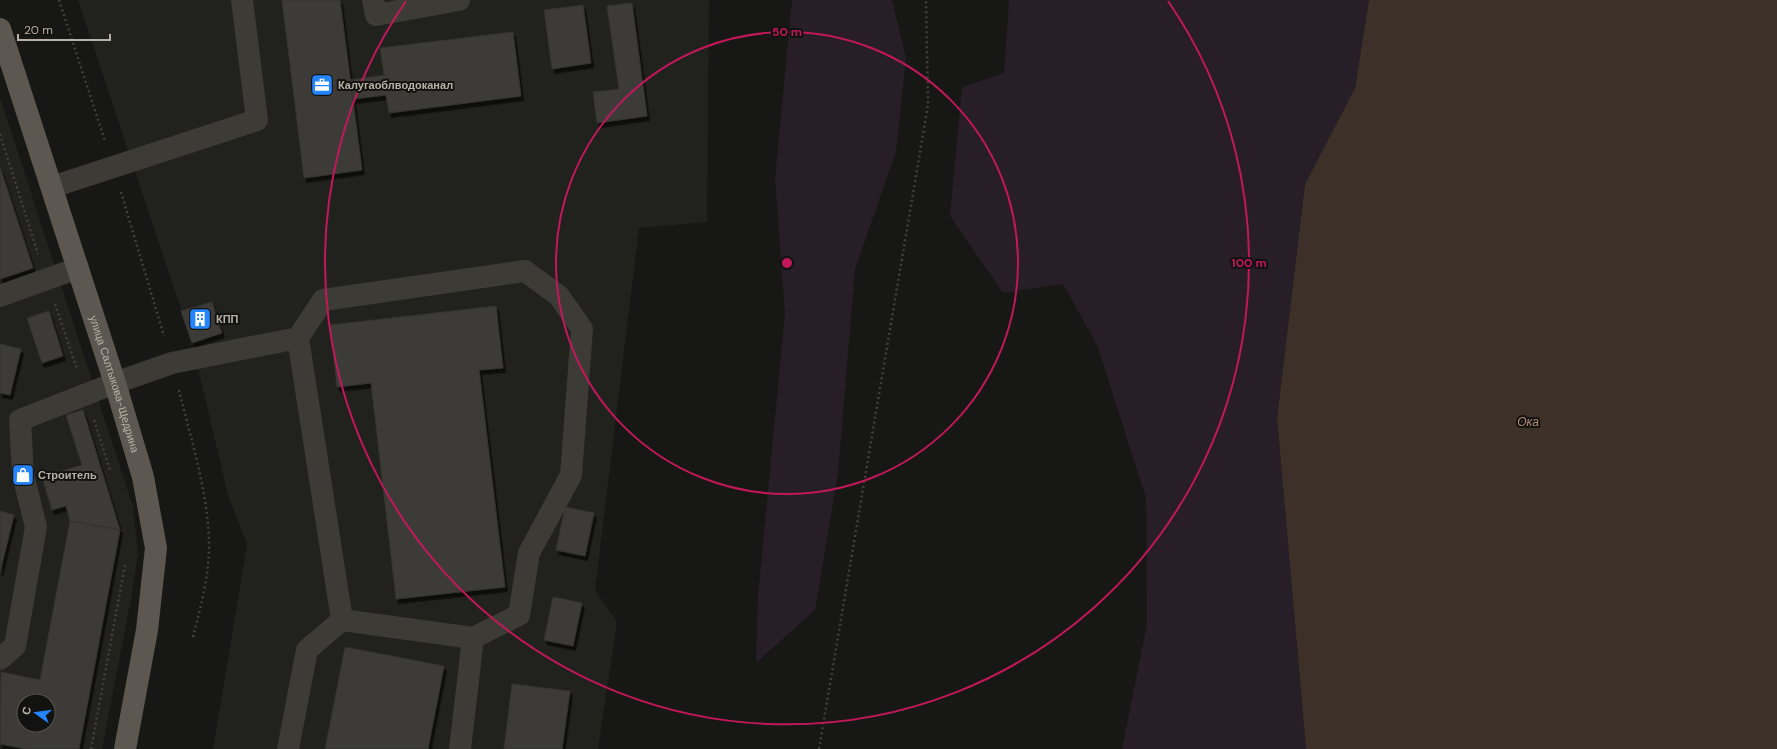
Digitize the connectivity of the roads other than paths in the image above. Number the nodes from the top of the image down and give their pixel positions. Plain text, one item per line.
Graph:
1 (242, 0) edge
2 (373, 0) edge
3 (459, 0) edge
4 (0, 29) edge
5 (52, 187) junction
6 (78, 268) junction
7 (0, 296) edge
8 (298, 338) junction
9 (115, 383) junction
10 (342, 620) junction
11 (473, 638) junction
12 (0, 659) edge
13 (125, 749) edge
14 (288, 749) edge
15 (460, 749) edge

1 - 5 lane
2 - 3 lane
4 - 5 main road, улица Салтыкова-Щедрина
5 - 6 main road, улица Салтыкова-Щедрина
6 - 7 lane
6 - 9 main road, улица Салтыкова-Щедрина
8 - 9 lane
8 - 10 lane
8 - 11 lane
9 - 12 lane
9 - 13 main road, улица Салтыкова-Щедрина
10 - 11 lane
10 - 14 lane
11 - 15 lane

